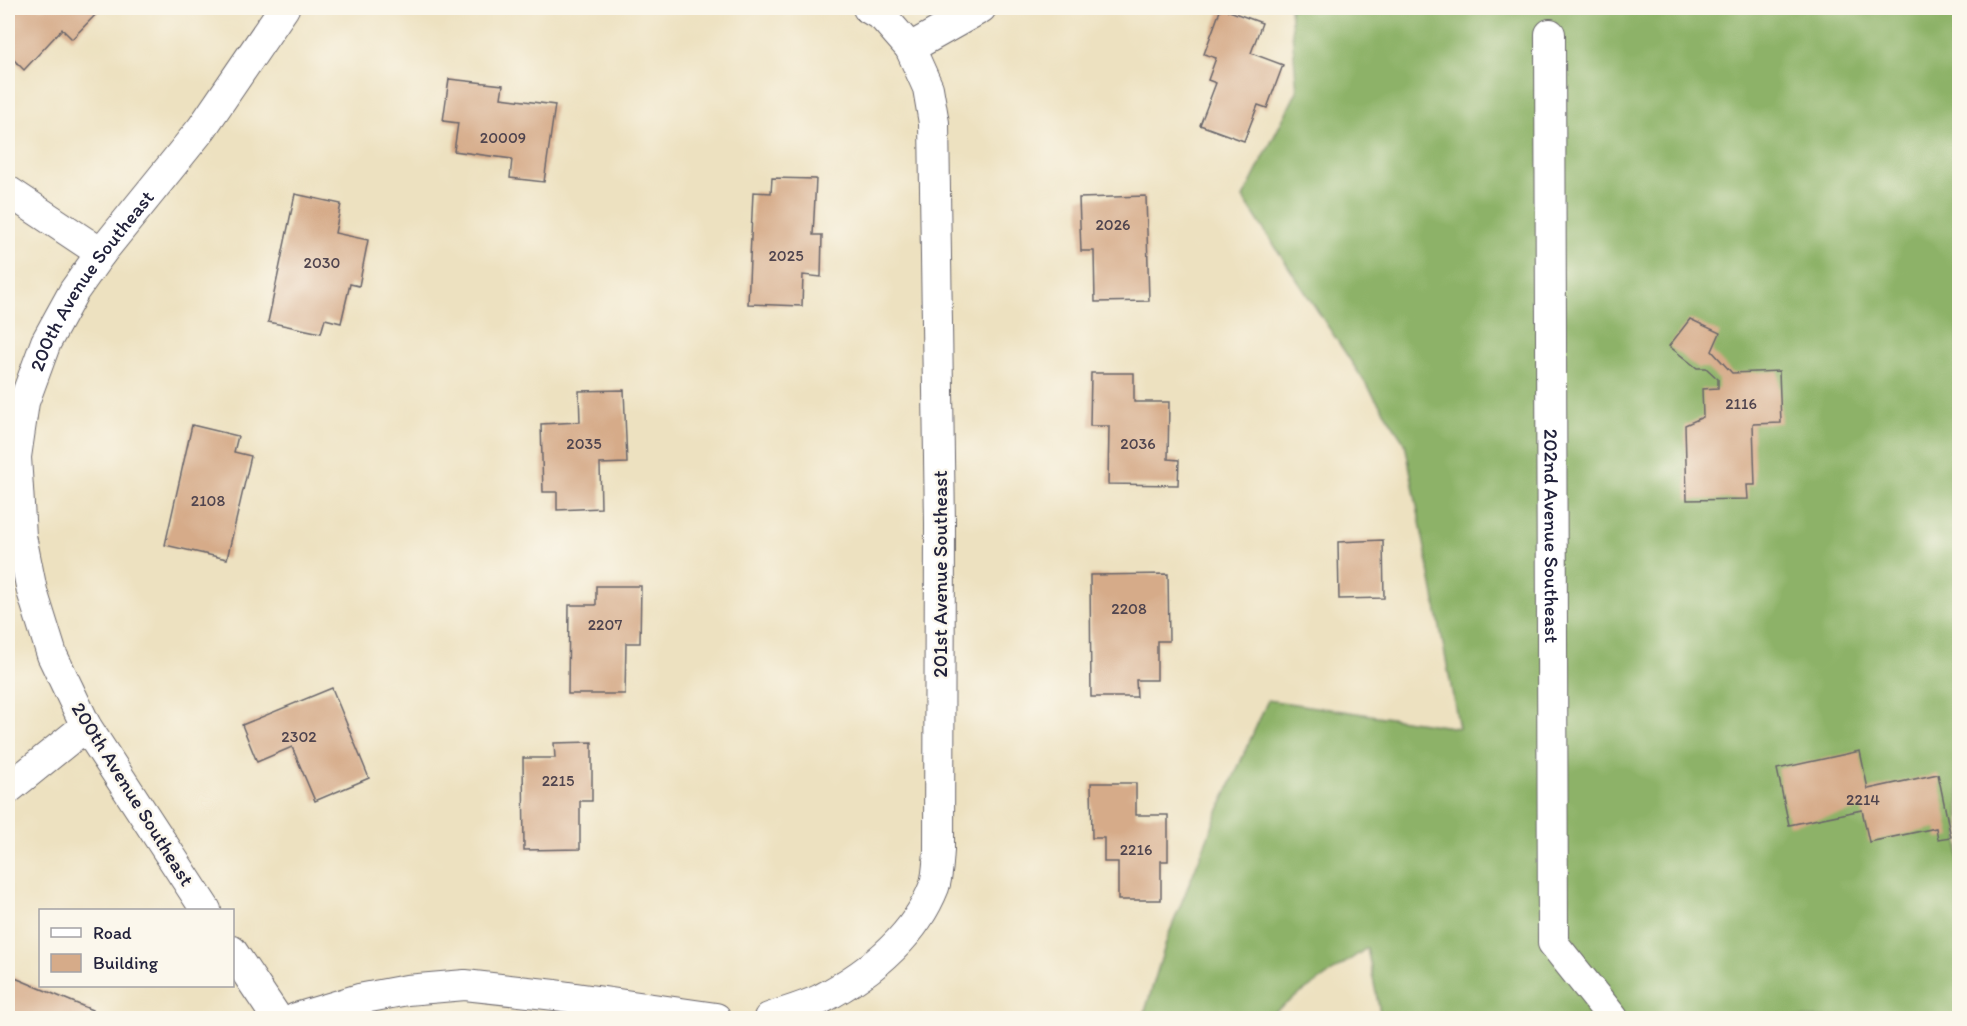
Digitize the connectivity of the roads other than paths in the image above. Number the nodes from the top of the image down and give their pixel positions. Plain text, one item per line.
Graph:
1 (284, 8) edge
2 (868, 8) edge
3 (981, 8) edge
4 (1550, 34) dead end
5 (910, 48) junction
6 (8, 191) edge
7 (101, 252) junction
8 (86, 726) junction
9 (8, 789) edge
10 (205, 909) edge
11 (234, 954) edge
12 (277, 1018) edge
13 (296, 1018) edge
14 (716, 1018) edge
15 (769, 1018) edge
16 (1613, 1018) edge

1 - 7 street, 200th Avenue Southeast
2 - 5 street, 201st Avenue Southeast
3 - 5 street
4 - 16 street, 202nd Avenue Southeast
5 - 15 street, 201st Avenue Southeast
6 - 7 street
7 - 8 street, 200th Avenue Southeast
8 - 9 street
8 - 10 street, 200th Avenue Southeast
11 - 12 street
13 - 14 street

